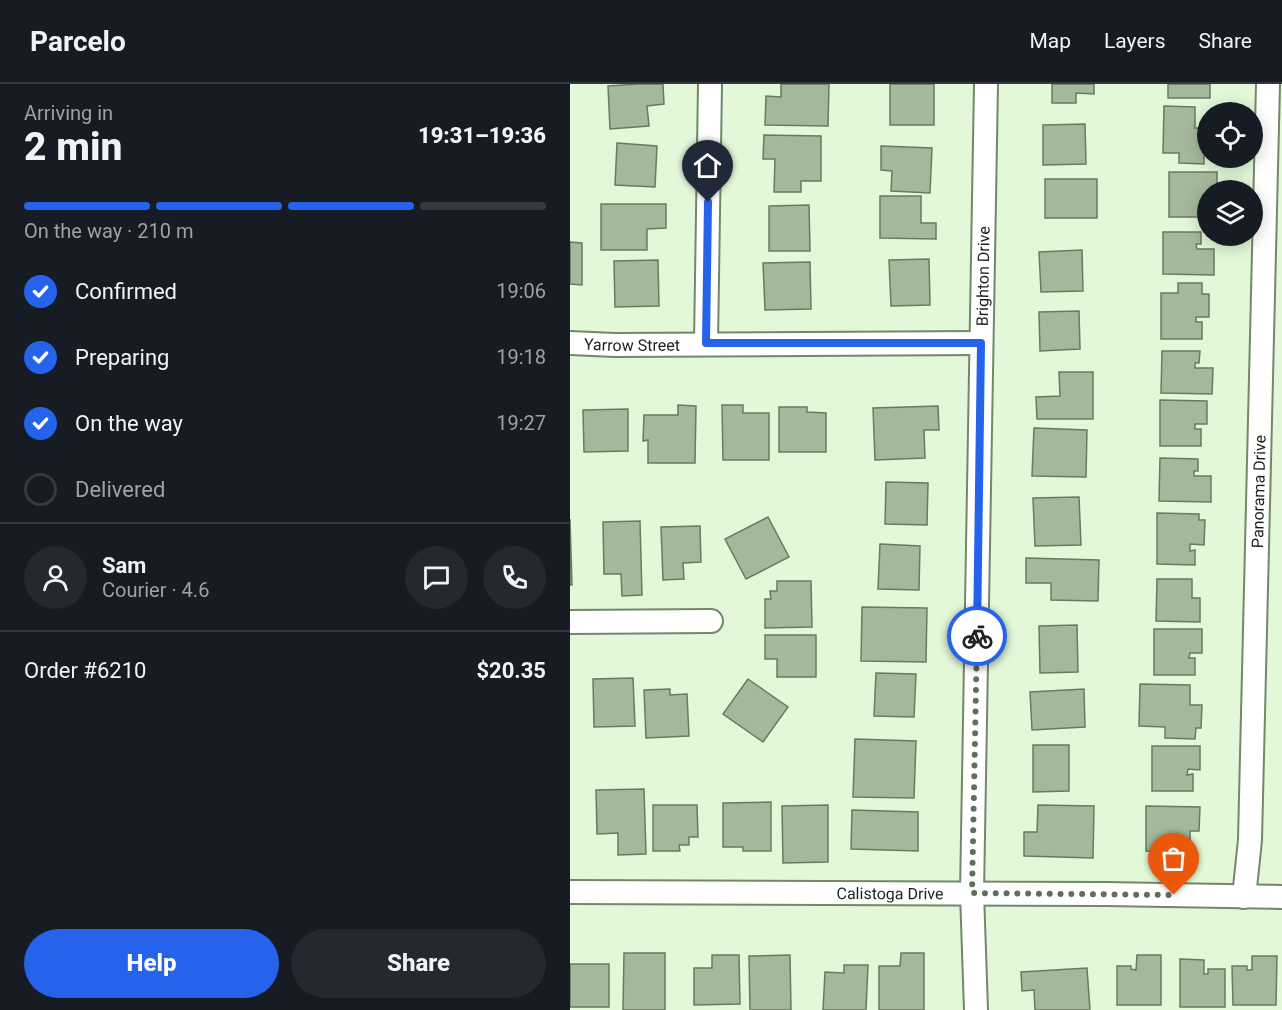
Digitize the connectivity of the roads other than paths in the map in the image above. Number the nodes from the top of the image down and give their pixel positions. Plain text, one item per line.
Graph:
1 (710, 84) edge
2 (986, 84) edge
3 (1268, 84) edge
4 (570, 343) edge
5 (706, 343) junction
6 (981, 343) junction
7 (711, 621) dead end
8 (570, 622) edge
9 (570, 892) edge
10 (972, 893) junction
11 (1244, 897) junction
12 (1282, 897) edge
13 (976, 1010) edge

1 - 5 street
2 - 6 street, Brighton Drive
3 - 11 street, Panorama Drive
4 - 5 street, Yarrow Street
5 - 6 street, Yarrow Street
6 - 10 street, Brighton Drive
7 - 8 street
9 - 10 street, Calistoga Drive
10 - 11 street, Calistoga Drive
10 - 13 street, Brighton Drive
11 - 12 street, Calistoga Drive

